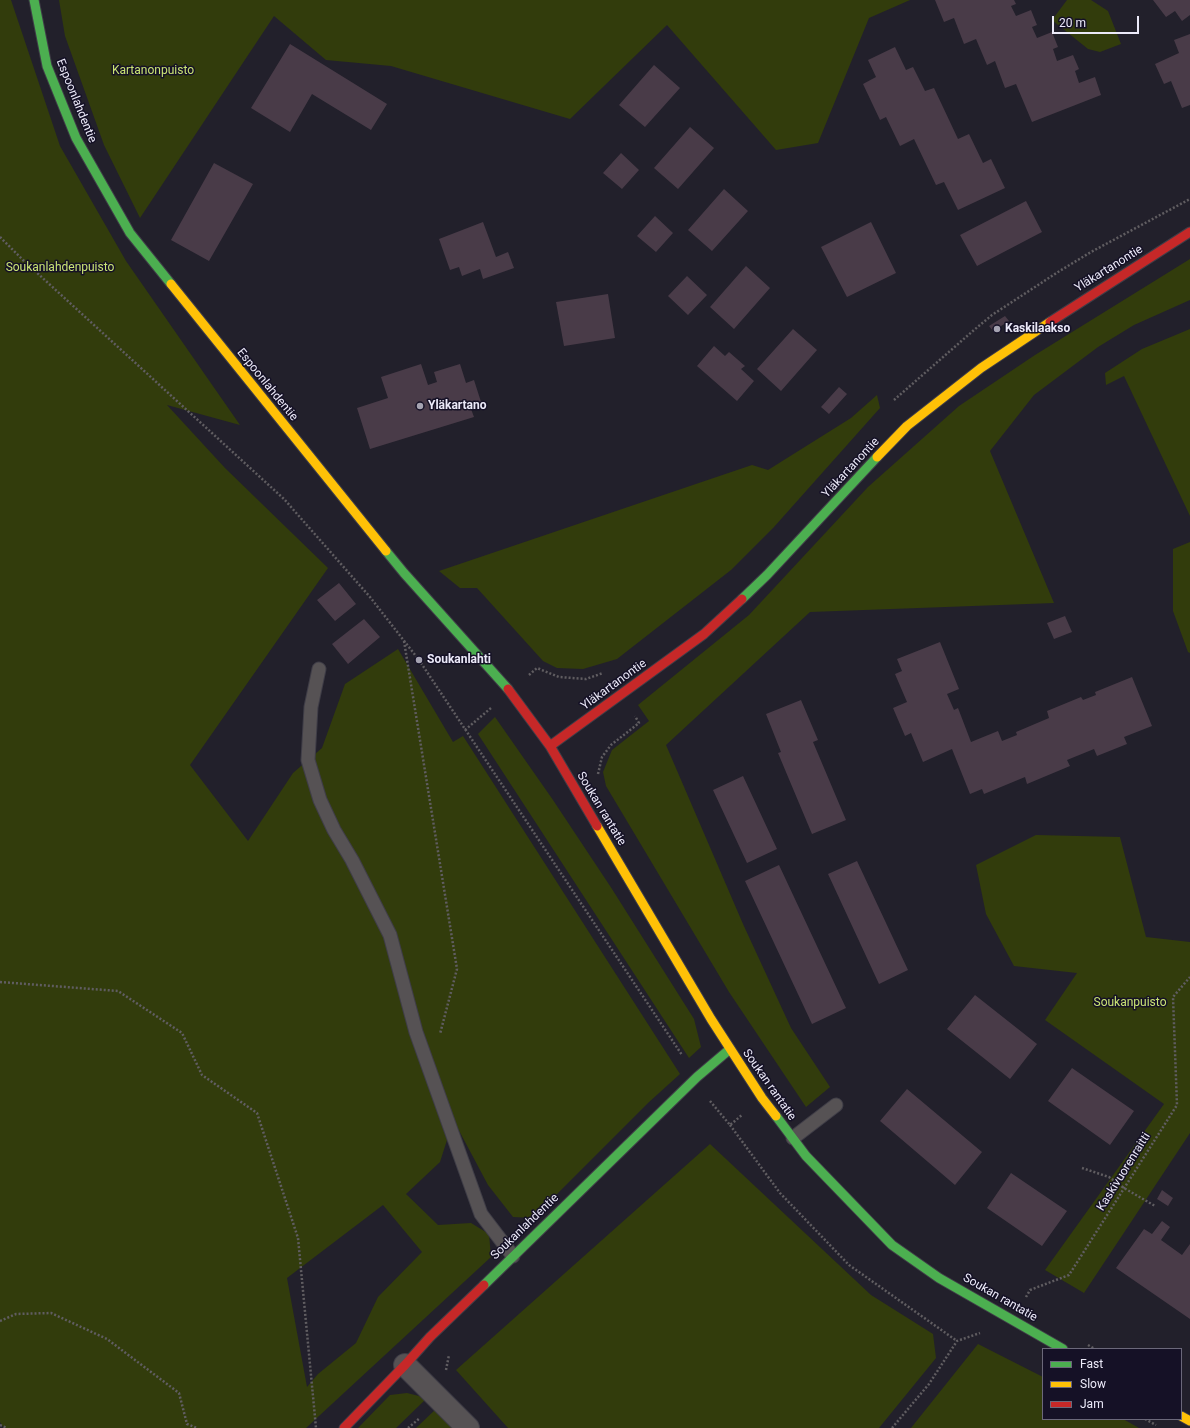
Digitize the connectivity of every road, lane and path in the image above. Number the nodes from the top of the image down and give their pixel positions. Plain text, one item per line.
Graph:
1 (34, 0) edge
2 (1190, 199) edge
3 (1190, 232) edge
4 (0, 237) edge
5 (889, 405) dead end
6 (404, 640) junction
7 (319, 670) dead end
8 (510, 692) junction
9 (622, 695) junction
10 (465, 730) junction
11 (550, 746) junction
12 (599, 779) dead end
13 (1190, 977) edge
14 (0, 982) edge
15 (730, 1049) junction
16 (430, 1073) junction
17 (697, 1077) junction
18 (762, 1098) junction
19 (836, 1105) dead end
20 (730, 1125) junction
21 (793, 1138) junction
22 (1082, 1168) dead end
23 (1124, 1188) junction
24 (1155, 1206) dead end
25 (513, 1256) junction
26 (0, 1321) edge
27 (1016, 1321) junction
28 (986, 1336) dead end
29 (957, 1341) junction
30 (1062, 1348) edge
31 (450, 1352) dead end
32 (405, 1365) junction
33 (440, 1400) junction
34 (1147, 1420) edge
35 (0, 1425) edge
36 (7, 1428) edge
37 (197, 1428) edge
38 (316, 1428) edge
39 (344, 1428) edge
40 (408, 1428) edge
41 (468, 1428) edge
42 (892, 1428) edge
43 (1162, 1428) edge

1 - 8 street, Espoonlahdentie
2 - 5 path
3 - 9 street, Yläkartanontie
4 - 6 path
6 - 10 path
6 - 16 path
7 - 16 lane
8 - 9 path
8 - 10 path
8 - 11 street, Espoonlahdentie
9 - 11 street, Yläkartanontie
9 - 12 path
10 - 17 path
11 - 15 street, Soukan rantatie
13 - 23 path, Kaskivuorenraitti
14 - 38 path
15 - 17 street, Soukanlahdentie
15 - 18 street, Soukan rantatie
16 - 25 lane
17 - 20 path
17 - 25 street, Soukanlahdentie
18 - 20 path
18 - 21 street, Soukan rantatie
19 - 21 lane
20 - 29 path
21 - 27 street, Soukan rantatie
22 - 23 path
23 - 24 path
23 - 27 path, Kaskivuorenraitti
25 - 32 street, Soukanlahdentie
26 - 37 path
27 - 30 street, Soukan rantatie
28 - 29 path
29 - 42 path
31 - 33 path
32 - 33 street
32 - 39 street, Soukanlahdentie
33 - 40 path
33 - 41 street
34 - 43 path
35 - 36 path

